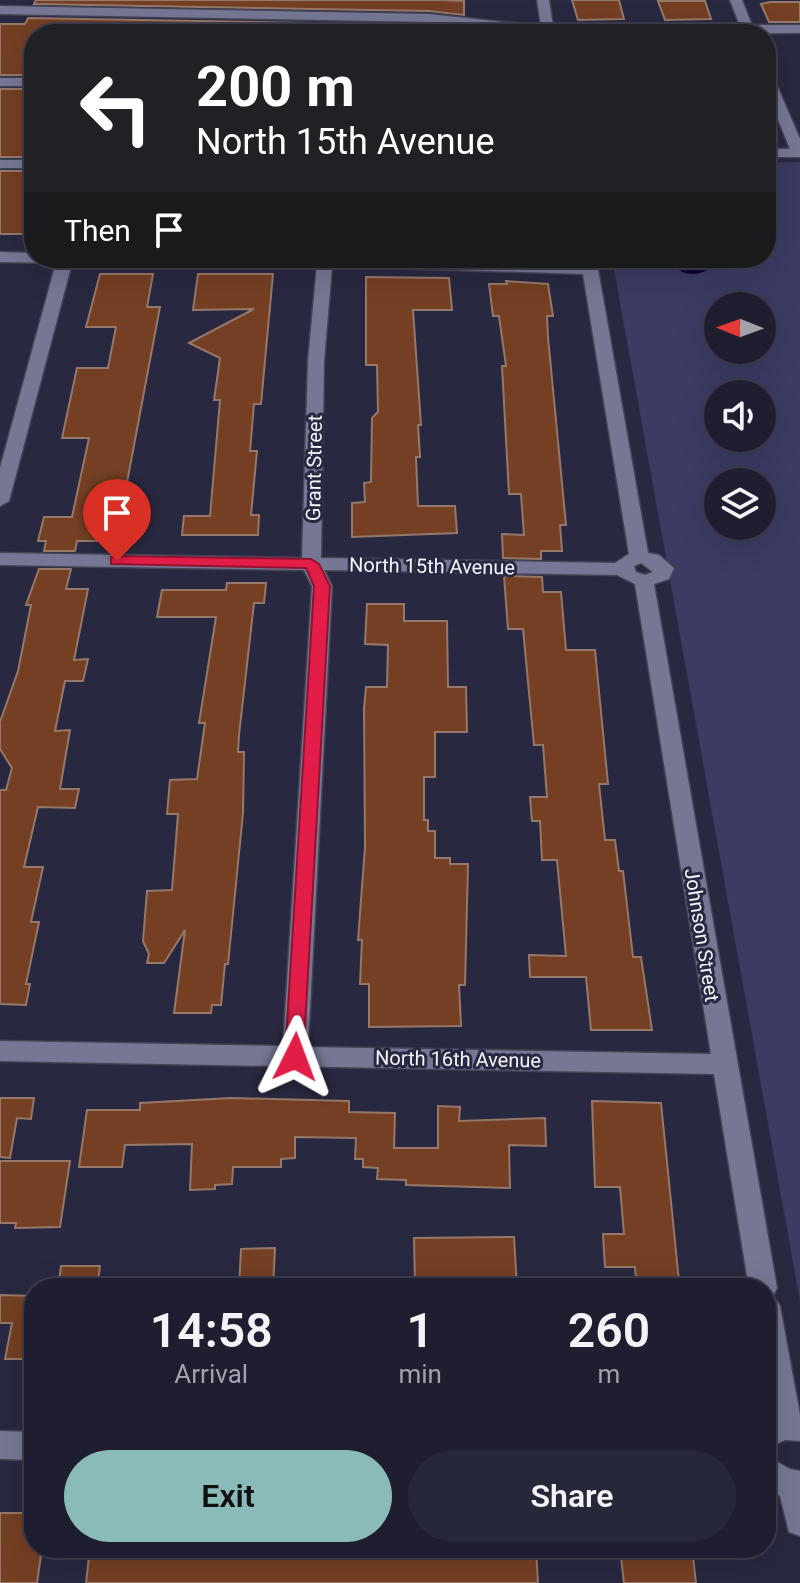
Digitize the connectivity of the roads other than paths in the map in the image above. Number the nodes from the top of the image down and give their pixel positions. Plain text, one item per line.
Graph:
1 (543, 0) edge
2 (736, 0) edge
3 (0, 10) edge
4 (476, 24) edge
5 (547, 24) edge
6 (745, 24) edge
7 (800, 29) edge
8 (776, 30) edge
9 (0, 82) edge
10 (24, 82) edge
11 (776, 97) edge
12 (776, 153) edge
13 (800, 153) edge
14 (0, 164) edge
15 (24, 164) edge
16 (0, 257) edge
17 (24, 258) edge
18 (63, 268) edge
19 (325, 268) edge
20 (590, 268) edge
21 (0, 501) edge
22 (0, 559) edge
23 (311, 564) junction
24 (635, 569) junction
25 (0, 1051) edge
26 (295, 1057) junction
27 (723, 1064) junction
28 (761, 1278) edge
29 (776, 1374) edge
30 (784, 1429) edge
31 (0, 1445) edge
32 (24, 1446) edge
33 (776, 1477) edge
34 (797, 1485) edge
35 (800, 1521) edge

1 - 5 street
2 - 6 street
3 - 4 street
7 - 8 street
9 - 10 street
11 - 13 street
12 - 13 street
14 - 15 street
16 - 17 street
18 - 21 street
19 - 23 street, Grant Street
20 - 24 street, Johnson Street
22 - 23 street, North 15th Avenue
23 - 24 street, North 15th Avenue
23 - 26 street, Grant Street
24 - 27 street, Johnson Street
25 - 26 street, North 16th Avenue
26 - 27 street, North 16th Avenue
27 - 28 street, Johnson Street
29 - 30 street
31 - 32 street
33 - 34 street
34 - 35 street

